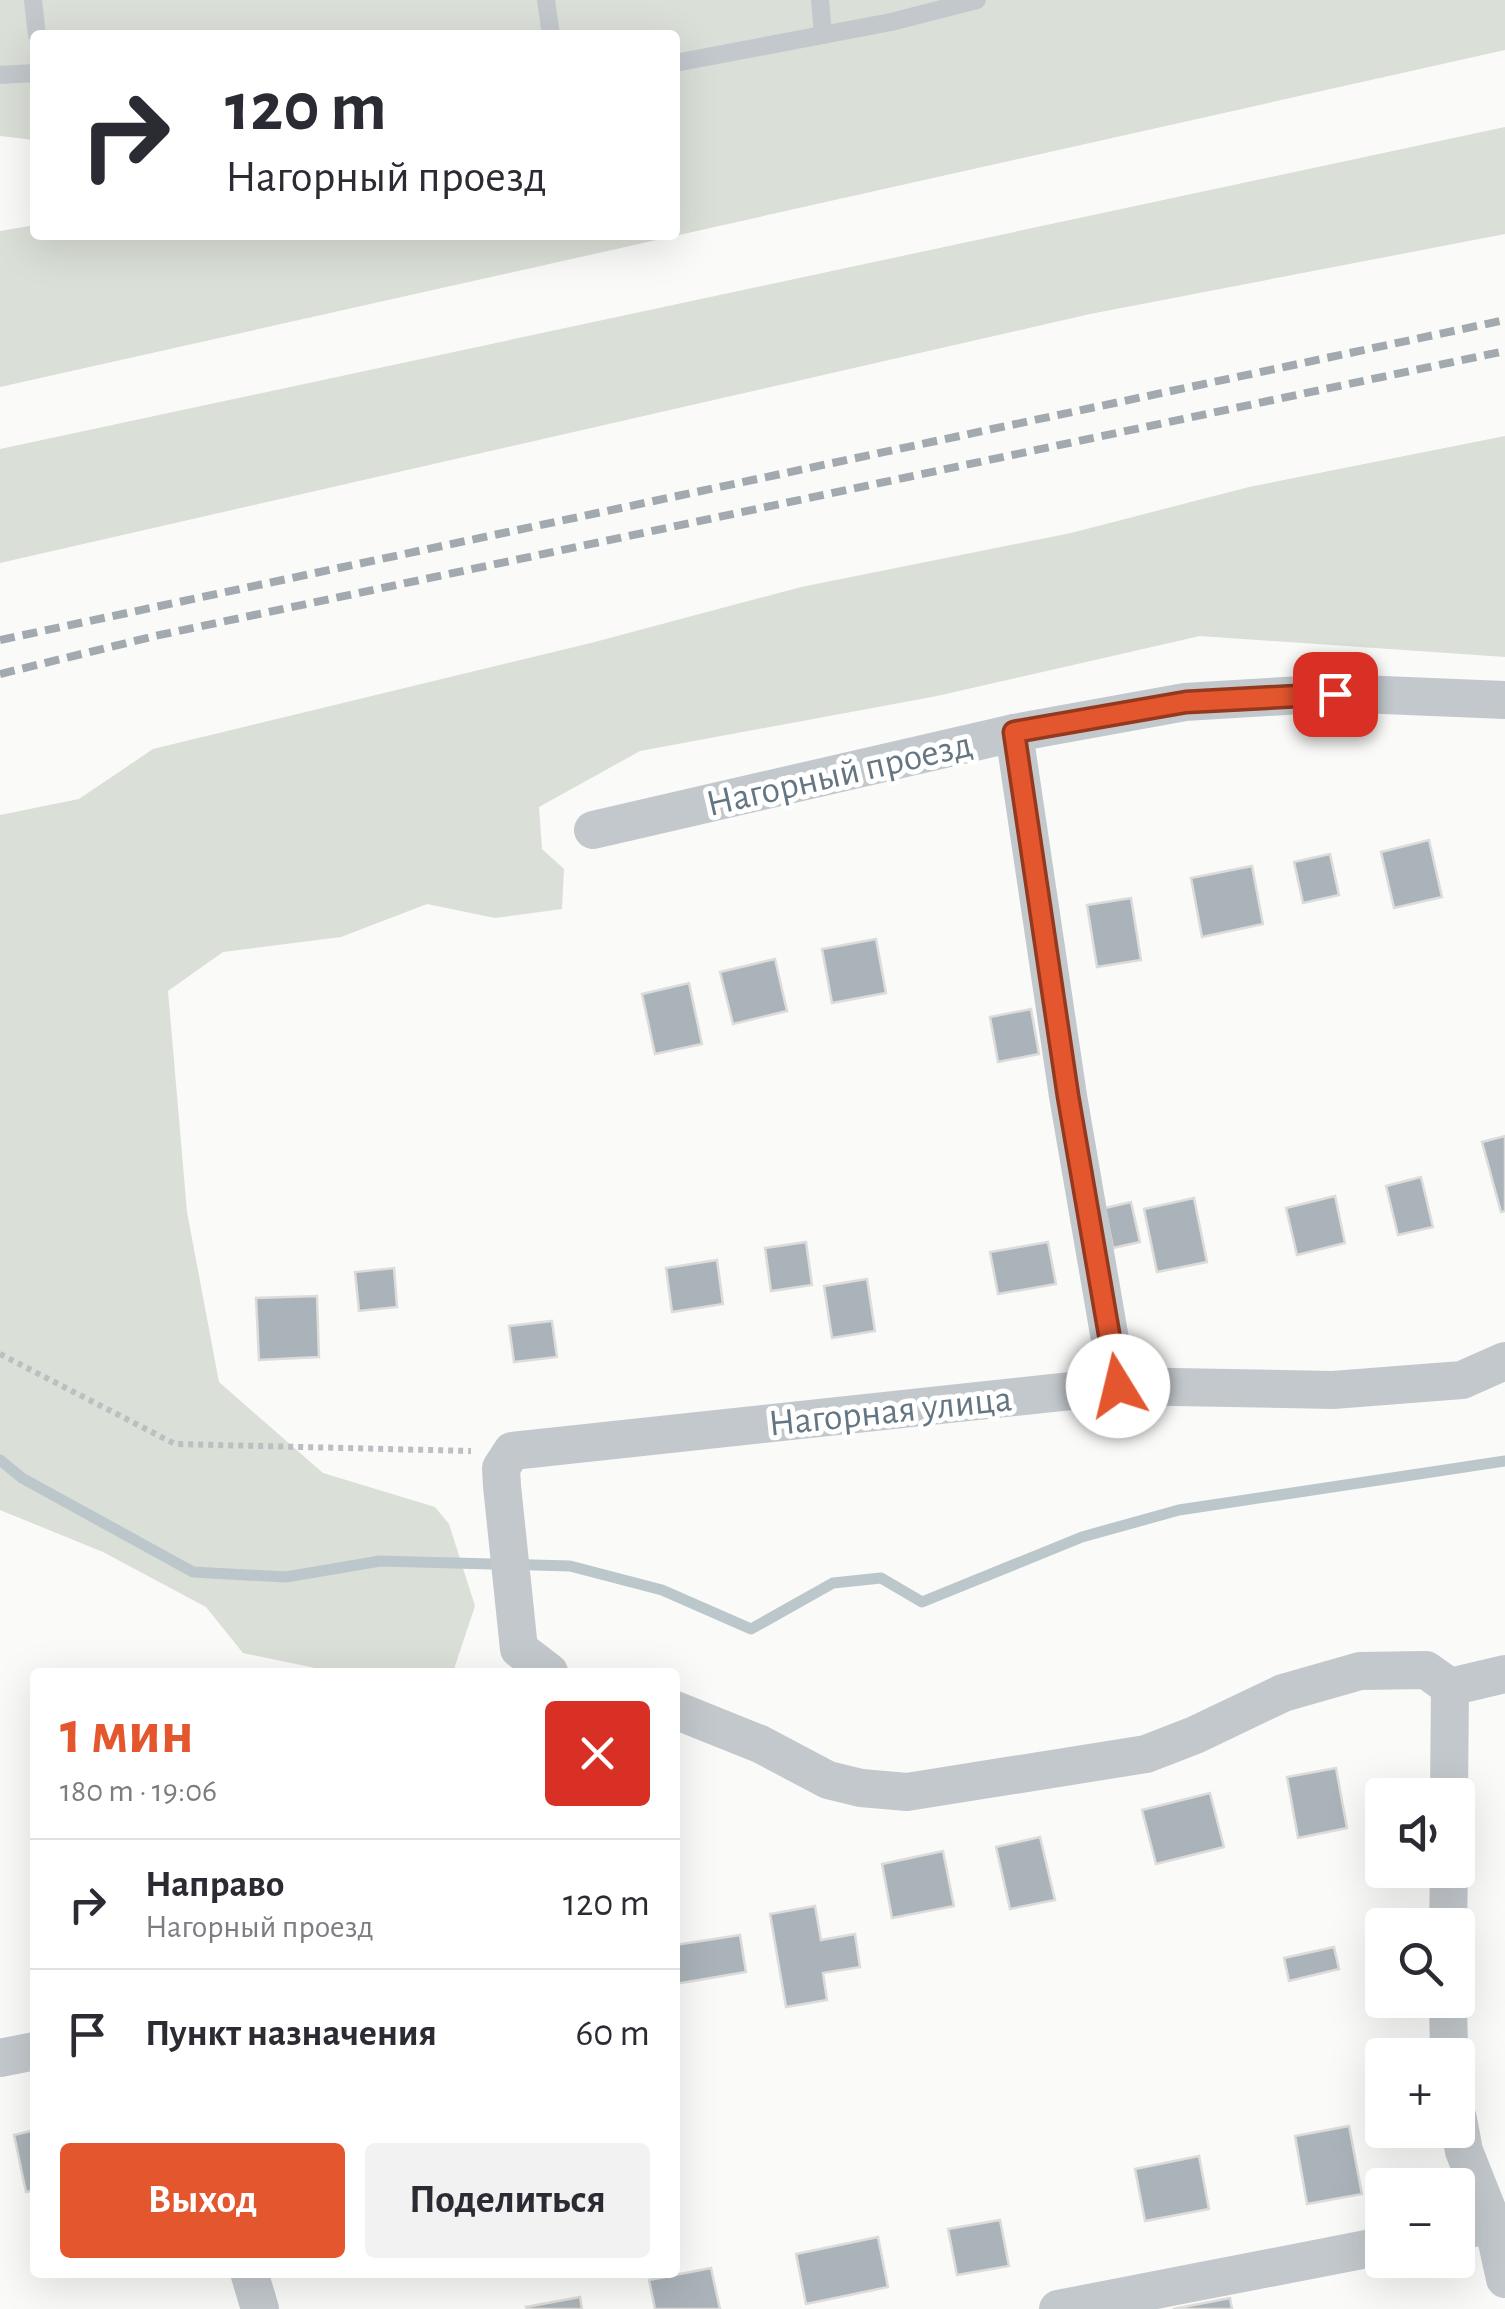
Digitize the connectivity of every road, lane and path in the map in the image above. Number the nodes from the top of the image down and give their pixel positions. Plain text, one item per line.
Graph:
1 (33, 0) edge
2 (546, 0) edge
3 (820, 0) edge
4 (977, 0) edge
5 (36, 30) edge
6 (550, 30) edge
7 (823, 35) junction
8 (680, 62) edge
9 (30, 73) edge
10 (0, 75) edge
11 (1505, 700) edge
12 (1014, 732) junction
13 (593, 830) dead end
14 (0, 1354) edge
15 (1505, 1361) edge
16 (1118, 1386) junction
17 (512, 1452) junction
18 (544, 1668) edge
19 (1505, 1674) edge
20 (1450, 1687) junction
21 (680, 1712) edge
22 (1449, 1778) edge
23 (30, 2052) edge
24 (0, 2058) edge
25 (1463, 2148) edge
26 (1485, 2226) edge
27 (1365, 2249) edge
28 (251, 2278) edge
29 (1505, 2278) edge
30 (260, 2309) edge
31 (1058, 2309) edge

1 - 5 lane
2 - 6 lane
3 - 7 lane
4 - 7 lane
7 - 8 lane
9 - 10 lane
11 - 12 street, Нагорный проезд
12 - 13 street, Нагорный проезд
12 - 16 street
14 - 17 path
15 - 16 street, Нагорная улица
16 - 17 street, Нагорная улица
17 - 18 street
19 - 20 street
20 - 21 street
20 - 22 street
23 - 24 street
25 - 26 street
26 - 29 street
27 - 31 street
28 - 30 street

